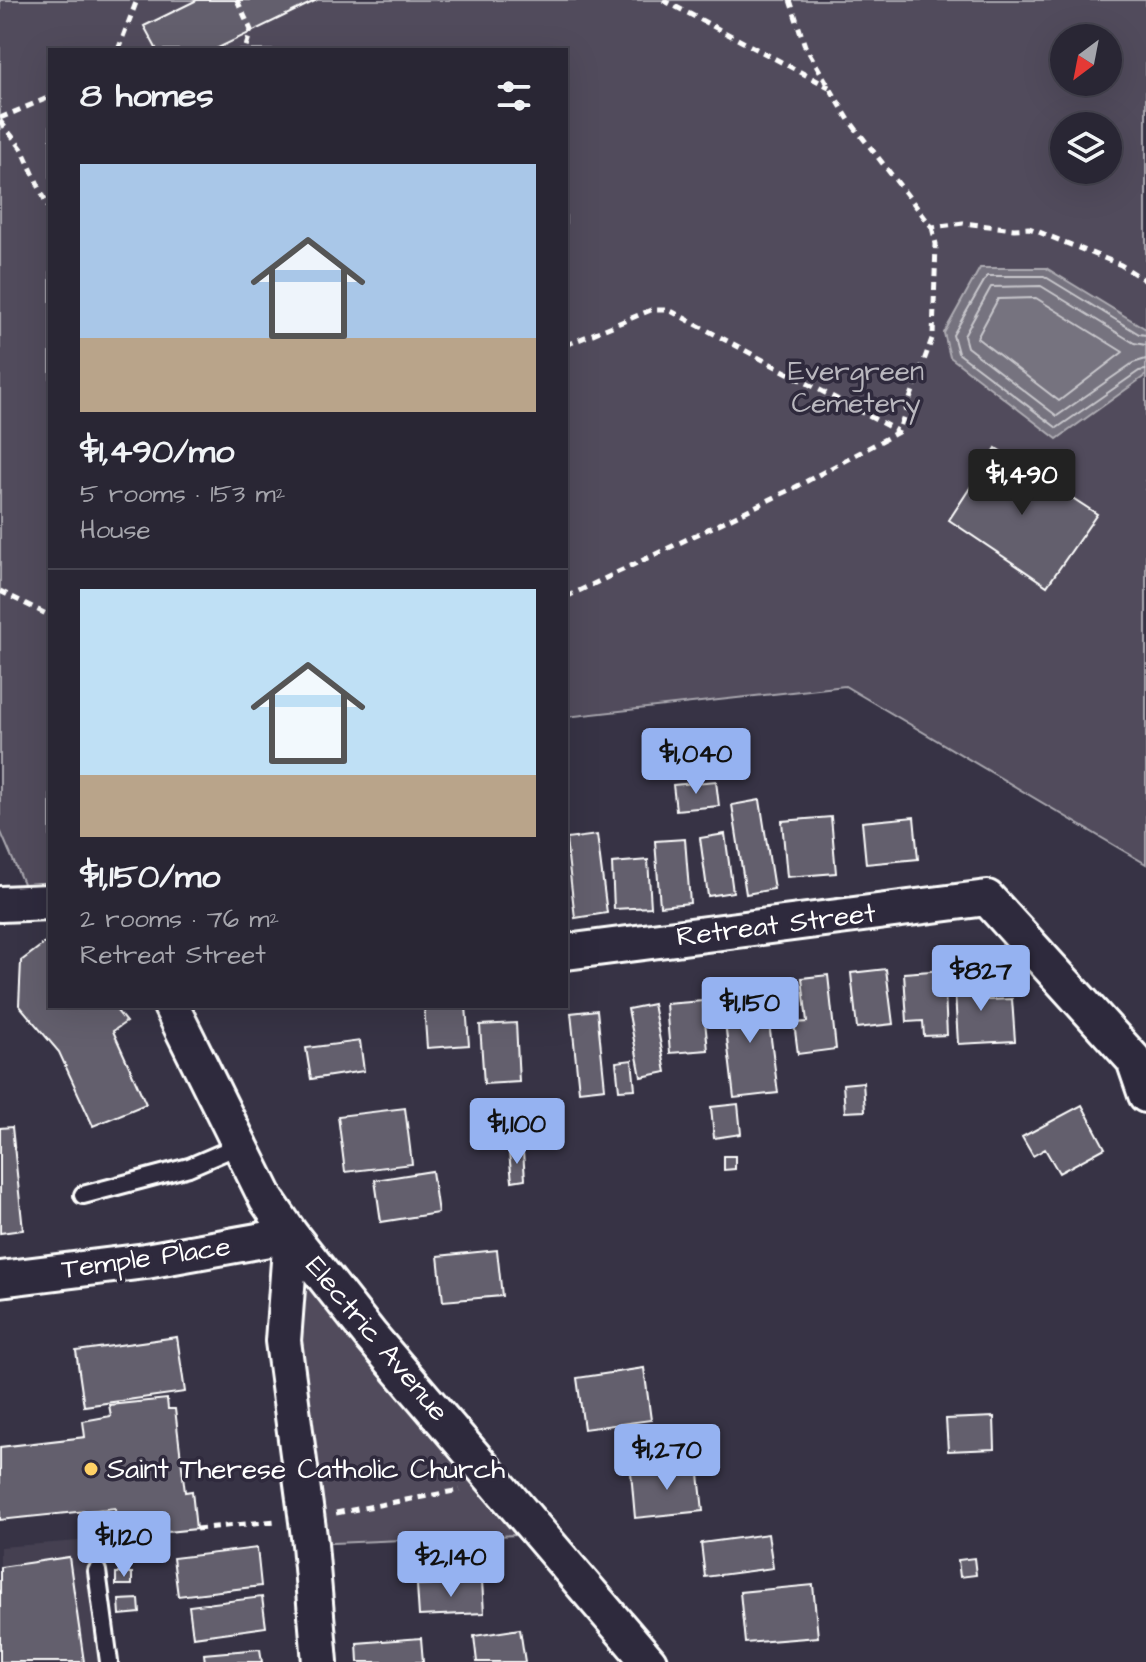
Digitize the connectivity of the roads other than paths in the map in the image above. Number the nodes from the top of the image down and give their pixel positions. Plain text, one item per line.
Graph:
1 (48, 902) edge
2 (0, 904) edge
3 (568, 952) edge
4 (172, 1008) edge
5 (1146, 1095) edge
6 (240, 1145) junction
7 (83, 1195) dead end
8 (291, 1235) junction
9 (0, 1279) edge
10 (97, 1571) dead end
11 (109, 1662) edge
12 (320, 1662) edge
13 (649, 1662) edge

1 - 2 street
3 - 5 street, Retreat Street
4 - 6 street, Electric Avenue
6 - 7 lane
6 - 8 street, Electric Avenue
8 - 9 street, Temple Place
8 - 12 street
8 - 13 street, Electric Avenue
10 - 11 lane

